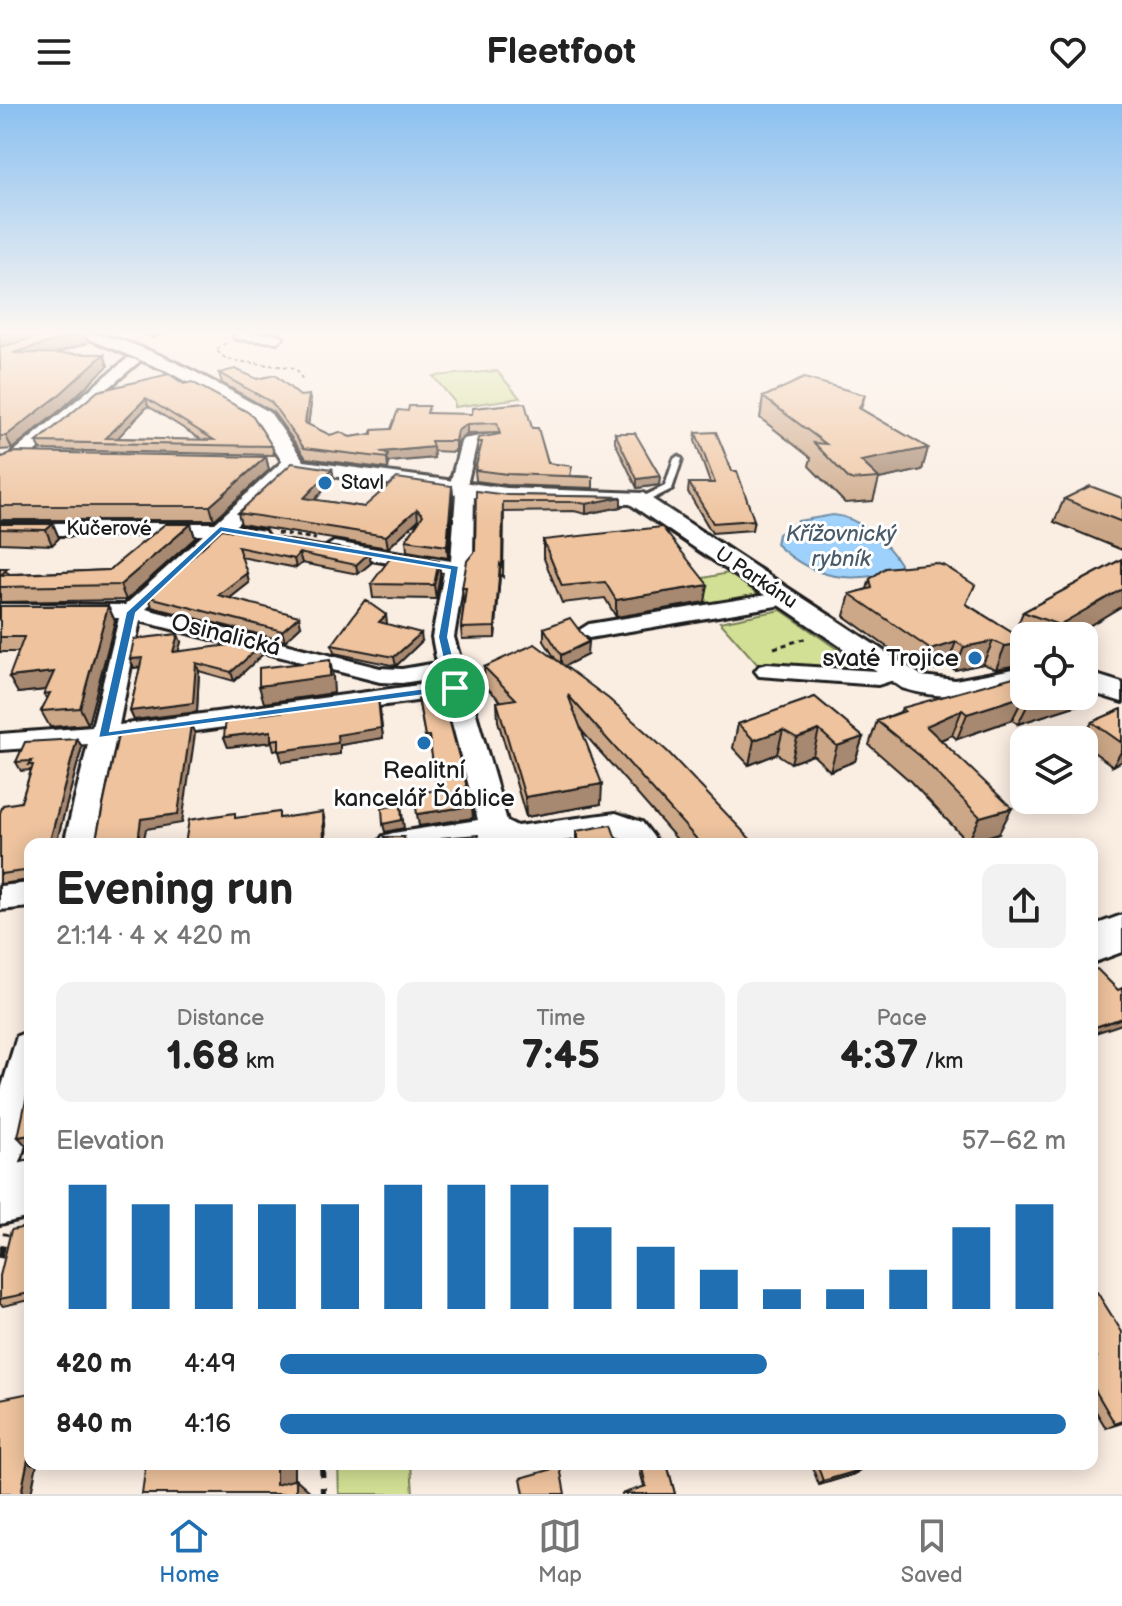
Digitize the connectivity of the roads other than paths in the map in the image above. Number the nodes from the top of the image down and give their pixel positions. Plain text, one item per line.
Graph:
1 (86, 397) edge
2 (228, 397) edge
3 (492, 439) edge
4 (7, 457) edge
5 (46, 458) edge
6 (678, 459) dead end
7 (270, 461) dead end
8 (292, 462) junction
9 (0, 472) edge
10 (467, 490) junction
11 (641, 501) junction
12 (0, 529) edge
13 (220, 529) junction
14 (277, 538) edge
15 (321, 546) edge
16 (455, 568) junction
17 (786, 598) junction
18 (0, 611) edge
19 (131, 612) junction
20 (589, 631) dead end
21 (770, 660) road end
22 (895, 672) junction
23 (452, 678) junction
24 (1010, 679) edge
25 (1098, 685) edge
26 (1122, 693) edge
27 (103, 735) junction
28 (0, 742) edge
29 (497, 836) edge
30 (80, 838) edge
31 (471, 838) edge
32 (639, 838) edge
33 (24, 896) edge
34 (0, 898) edge
35 (1122, 933) edge
36 (1098, 943) edge
37 (24, 1072) edge
38 (0, 1170) edge
39 (24, 1190) edge
40 (0, 1196) edge

1 - 4 street
2 - 8 street
3 - 10 street
4 - 5 street
4 - 9 street
6 - 11 lane
7 - 8 street
8 - 10 street, U Parkánu
8 - 13 street
10 - 11 street, U Parkánu
10 - 16 street
11 - 17 street, U Parkánu
12 - 13 street, Kučerové
13 - 14 street, Kučerové
13 - 19 street
15 - 16 street
16 - 23 street
17 - 20 street
17 - 22 street, U Parkánu
18 - 19 street, Osinalická
19 - 23 street, Osinalická
19 - 27 street
21 - 22 street
22 - 24 street, U Parkánu
23 - 27 street
23 - 29 street
25 - 26 street
27 - 28 street
27 - 30 street
29 - 31 street
29 - 32 street
33 - 34 street
35 - 36 main road
37 - 38 street
39 - 40 main road

